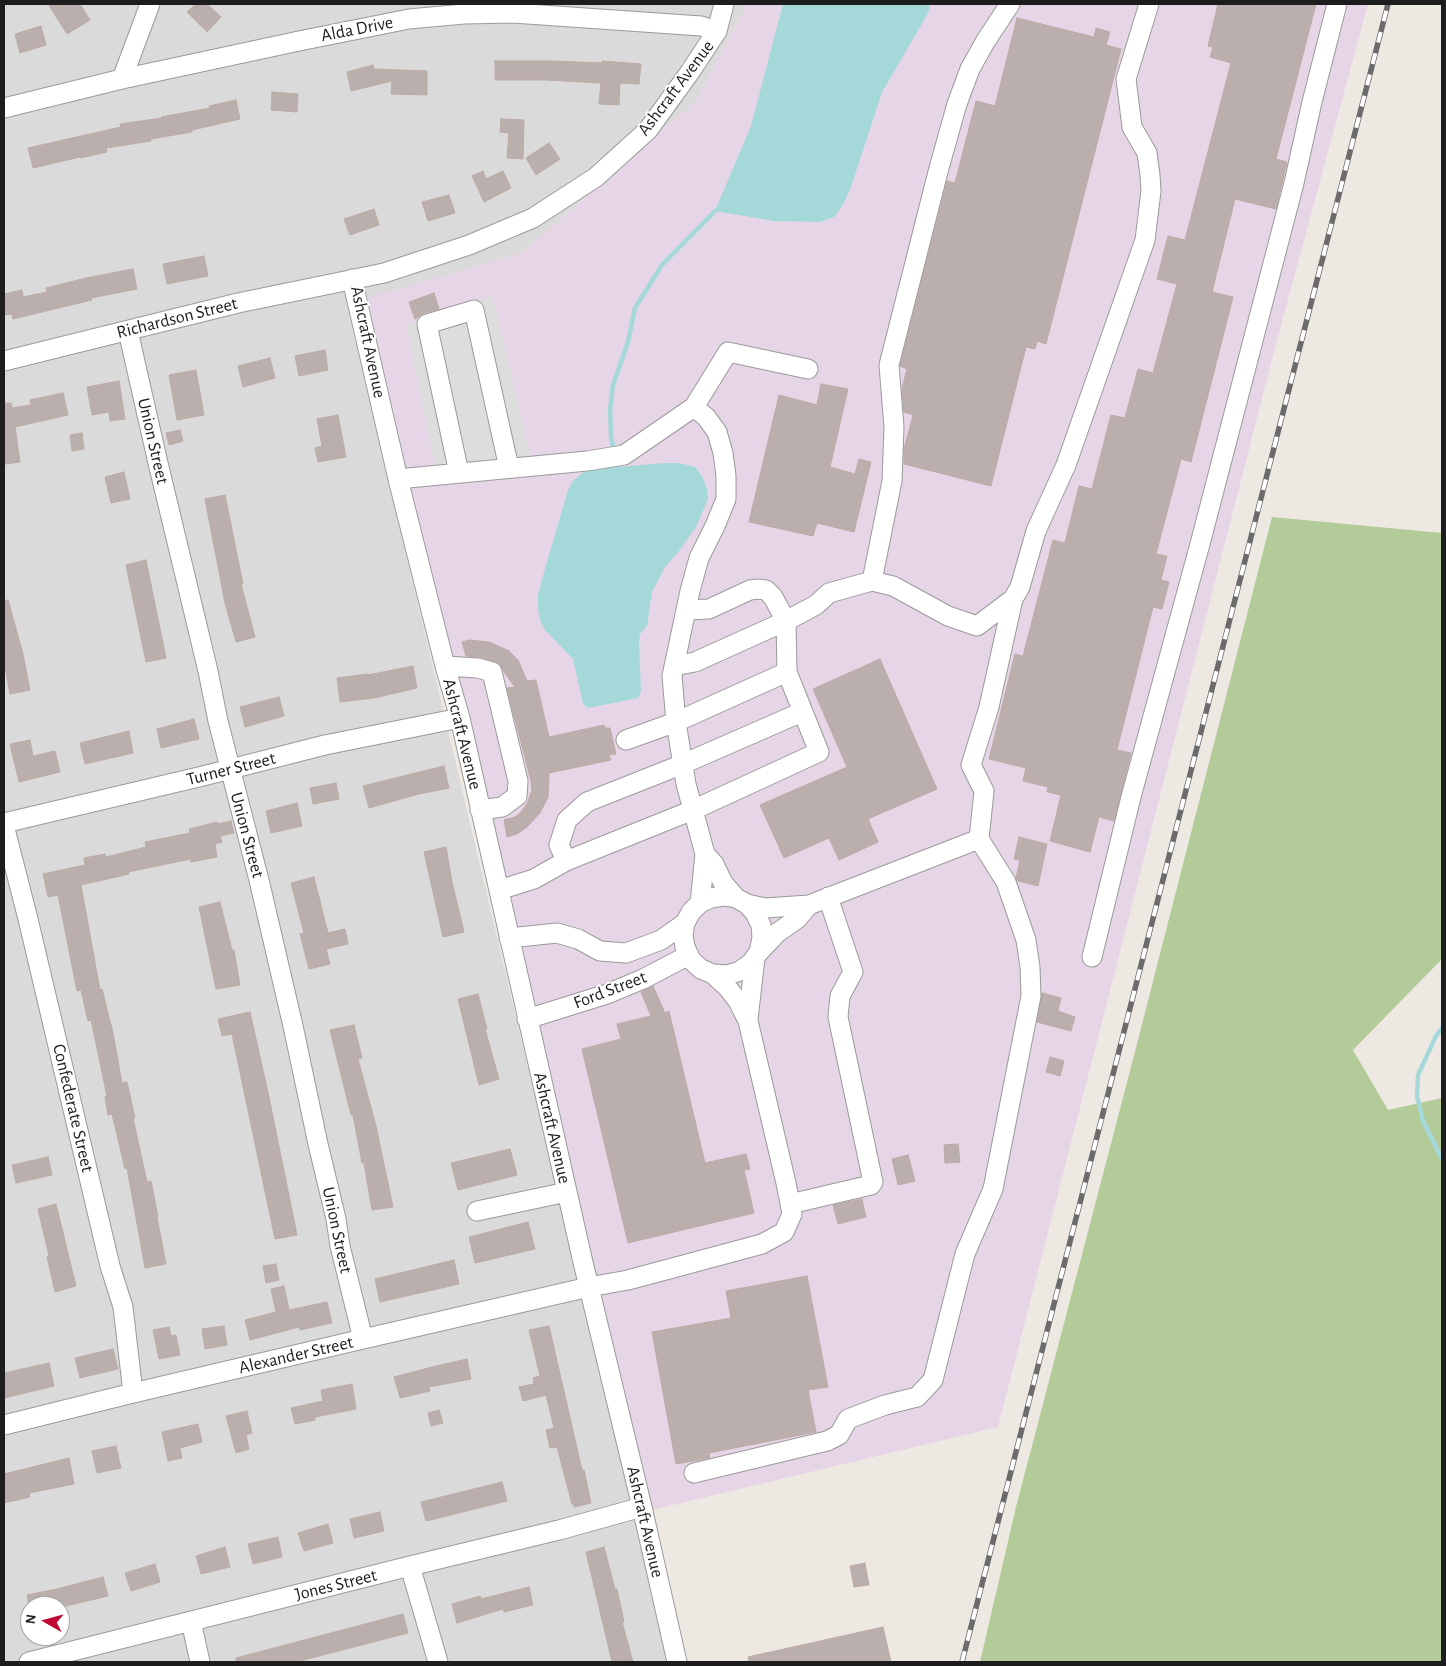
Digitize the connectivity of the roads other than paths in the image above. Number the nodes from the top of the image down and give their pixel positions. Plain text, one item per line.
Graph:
1 (150, 4) edge
2 (724, 4) edge
3 (1010, 4) edge
4 (1337, 4) edge
5 (1143, 5) edge
6 (717, 31) junction
7 (122, 79) junction
8 (4, 108) edge
9 (352, 280) junction
10 (128, 331) junction
11 (4, 361) edge
12 (808, 369) dead end
13 (694, 407) junction
14 (509, 468) junction
15 (459, 473) junction
16 (398, 479) junction
17 (872, 581) junction
18 (1013, 599) junction
19 (686, 610) junction
20 (786, 622) junction
21 (445, 666) junction
22 (674, 666) junction
23 (786, 672) junction
24 (802, 712) junction
25 (460, 718) junction
26 (676, 722) junction
27 (626, 740) dead end
28 (683, 764) junction
29 (230, 769) junction
30 (480, 810) junction
31 (693, 810) junction
32 (4, 824) edge
33 (979, 839) junction
34 (705, 854) junction
35 (566, 861) junction
36 (499, 890) junction
37 (828, 898) junction
38 (741, 901) junction
39 (700, 903) junction
40 (809, 905) junction
41 (685, 923) junction
42 (509, 938) junction
43 (688, 955) junction
44 (757, 955) junction
45 (1092, 957) dead end
46 (713, 974) junction
47 (528, 1019) junction
48 (748, 1020) junction
49 (567, 1192) junction
50 (790, 1204) junction
51 (477, 1211) dead end
52 (589, 1287) junction
53 (363, 1340) junction
54 (133, 1393) junction
55 (4, 1425) edge
56 (694, 1473) dead end
57 (642, 1507) junction
58 (410, 1566) junction
59 (191, 1621) junction
60 (29, 1662) edge
61 (200, 1662) edge
62 (438, 1662) edge
63 (677, 1662) edge

1 - 7 street
2 - 6 street, Ashcraft Avenue
3 - 17 street
4 - 45 street
5 - 18 street
6 - 7 street, Alda Drive
6 - 9 street, Ashcraft Avenue
7 - 8 street, Alda Drive
9 - 10 street, Richardson Street
9 - 16 street, Ashcraft Avenue
10 - 11 street, Richardson Street
10 - 29 street, Union Street
12 - 13 street
13 - 14 street
13 - 19 street
14 - 15 street
14 - 15 street
15 - 16 street
16 - 21 street, Ashcraft Avenue
17 - 18 street
17 - 20 street
18 - 33 street
19 - 20 street
19 - 22 street
20 - 22 street
20 - 23 street
21 - 25 street, Ashcraft Avenue
21 - 30 street
22 - 26 street
23 - 24 street
23 - 26 street
24 - 28 street
24 - 31 street
25 - 29 street, Turner Street
25 - 30 street, Ashcraft Avenue
26 - 27 street
26 - 28 street
28 - 31 street
28 - 35 street
29 - 32 street, Turner Street
29 - 53 street, Union Street
30 - 36 street, Ashcraft Avenue
31 - 34 street
31 - 35 street
32 - 54 street, Confederate Street
33 - 37 street
33 - 56 street
34 - 38 street
34 - 39 street
35 - 36 street
36 - 42 street, Ashcraft Avenue
37 - 40 street
37 - 50 street
38 - 39 street
38 - 40 street
38 - 44 street
39 - 41 street
40 - 44 street
41 - 42 street
41 - 43 street
42 - 47 street, Ashcraft Avenue
43 - 46 street
43 - 47 street, Ford Street
44 - 46 street
44 - 48 street
46 - 48 street
47 - 49 street, Ashcraft Avenue
48 - 50 street
49 - 51 street
49 - 52 street, Ashcraft Avenue
50 - 52 street, Alexander Street
52 - 53 street, Alexander Street
52 - 57 street, Ashcraft Avenue
53 - 54 street, Alexander Street
54 - 55 street, Alexander Street
57 - 58 street, Jones Street
57 - 63 street, Ashcraft Avenue
58 - 59 street, Jones Street
58 - 62 street
59 - 60 street, Jones Street
59 - 61 street

